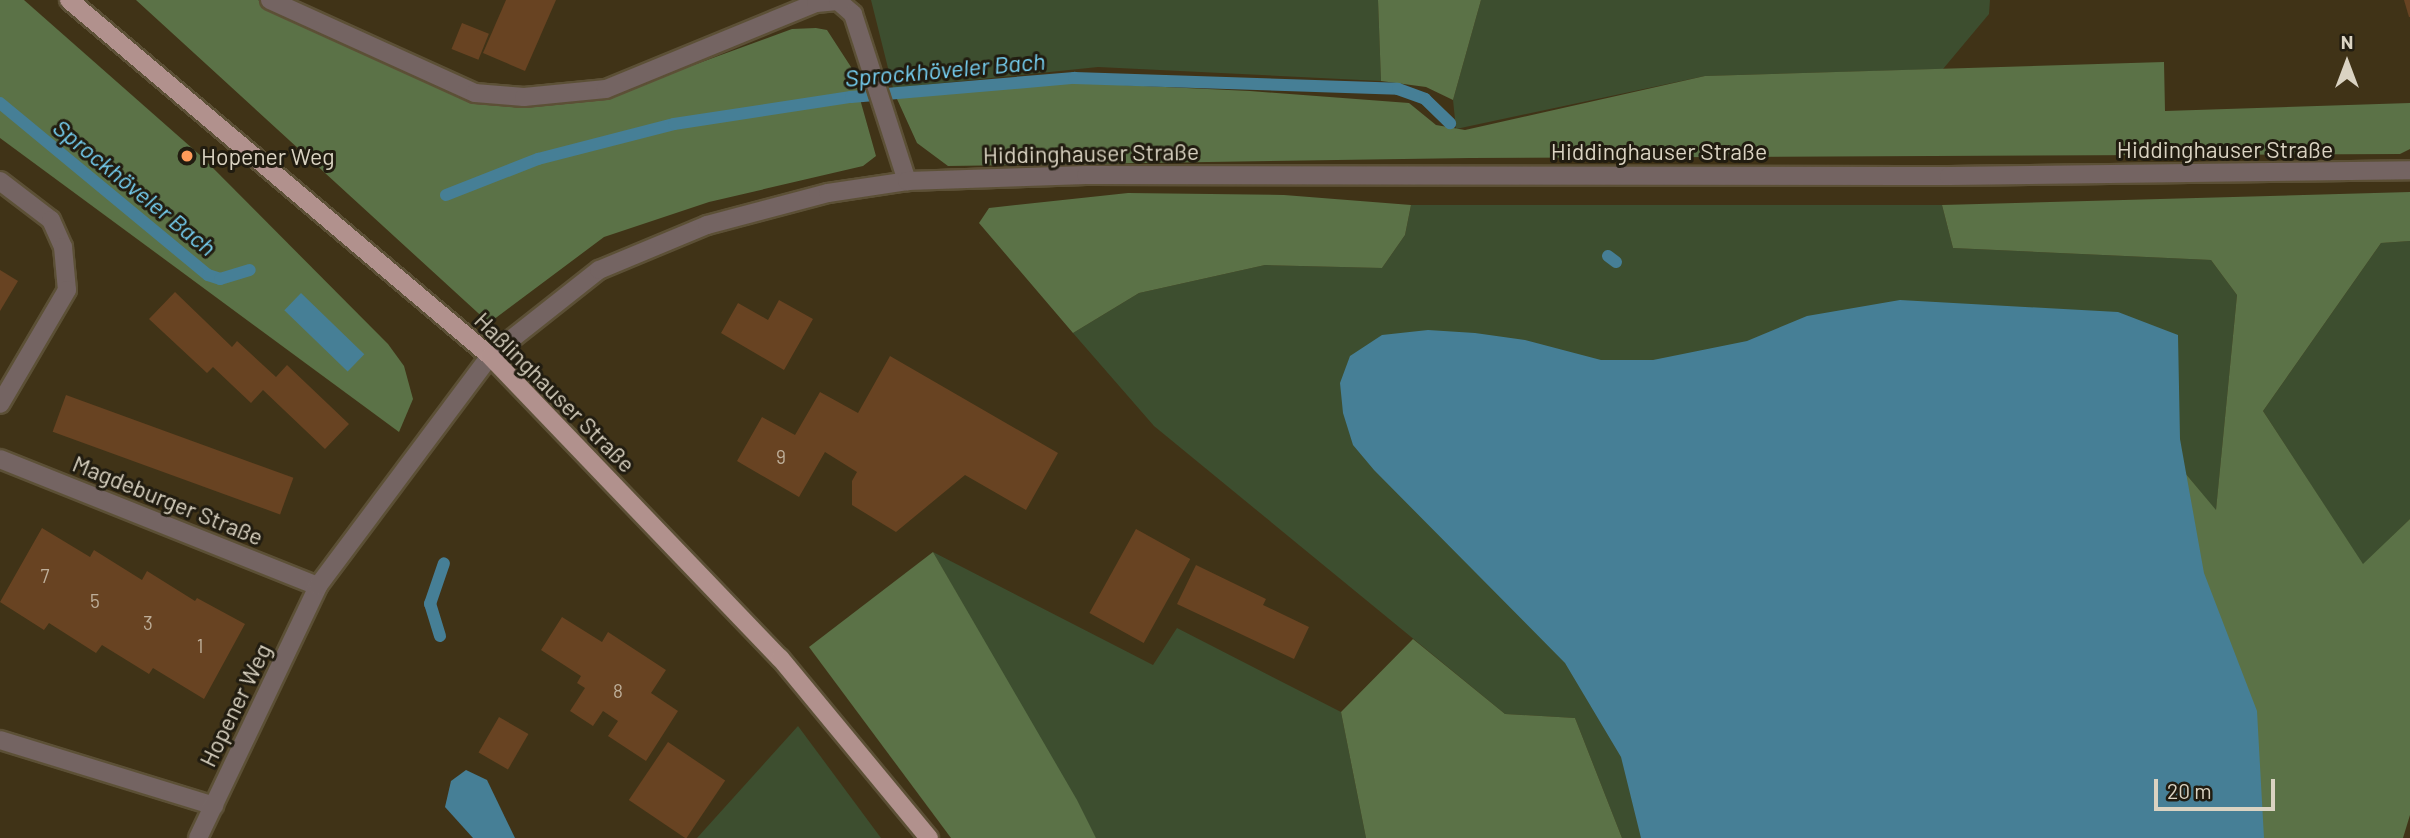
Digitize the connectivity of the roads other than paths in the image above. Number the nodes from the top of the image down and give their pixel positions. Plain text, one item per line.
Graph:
1 (69, 0) edge
2 (270, 0) edge
3 (2410, 170) edge
4 (0, 181) edge
5 (907, 181) junction
6 (490, 356) junction
7 (0, 404) edge
8 (0, 459) edge
9 (318, 586) junction
10 (0, 740) edge
11 (214, 806) junction
12 (198, 838) edge
13 (929, 838) edge

1 - 6 main road, Haßlinghauser Straße
2 - 5 street
3 - 5 street, Hiddinghauser Straße
4 - 7 street
5 - 6 street, Hiddinghauser Straße
6 - 9 street, Hopener Weg
6 - 13 main road, Haßlinghauser Straße
8 - 9 street, Magdeburger Straße
9 - 11 street, Hopener Weg
10 - 11 street
11 - 12 street, Hopener Weg

